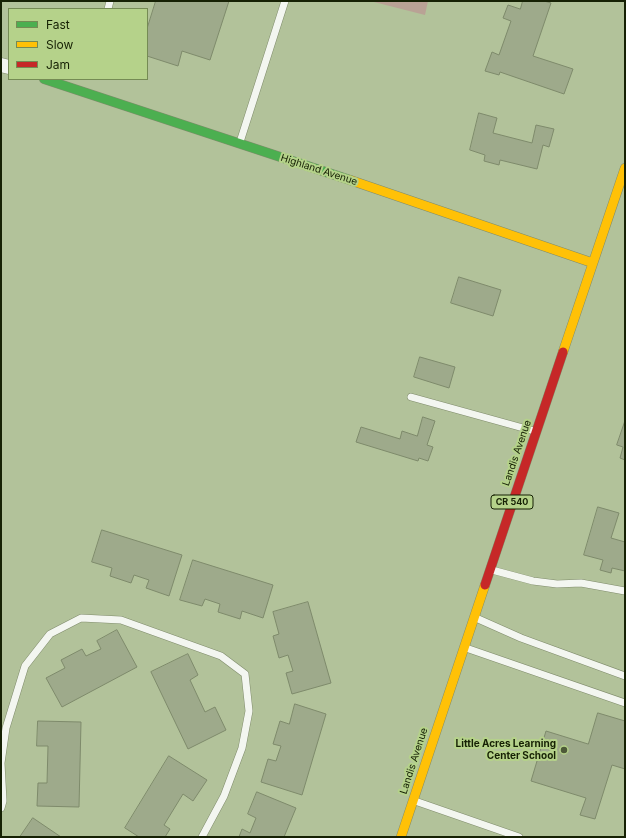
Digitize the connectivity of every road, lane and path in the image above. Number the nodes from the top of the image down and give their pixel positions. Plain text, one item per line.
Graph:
1 (285, 1) edge
2 (48, 80) edge
3 (239, 144) junction
4 (625, 168) edge
5 (593, 263) junction
6 (411, 397) dead end
7 (536, 432) junction
8 (490, 570) junction
9 (625, 591) edge
10 (474, 617) junction
11 (464, 647) junction
12 (625, 676) edge
13 (625, 703) edge
14 (413, 800) junction
15 (1, 808) edge
16 (202, 837) edge
17 (400, 837) edge
18 (519, 837) edge

1 - 3 lane
2 - 3 main road, Highland Avenue
3 - 5 main road, Highland Avenue
4 - 5 main road, Landis Avenue / CR 540
5 - 7 main road, Landis Avenue / CR 540
6 - 7 lane
7 - 8 main road, Landis Avenue / CR 540
8 - 9 lane
8 - 10 main road, Landis Avenue / CR 540
10 - 11 main road, Landis Avenue / CR 540
10 - 12 lane
11 - 13 lane
11 - 14 main road, Landis Avenue / CR 540
14 - 17 main road, Landis Avenue / CR 540
14 - 18 lane
15 - 16 lane

